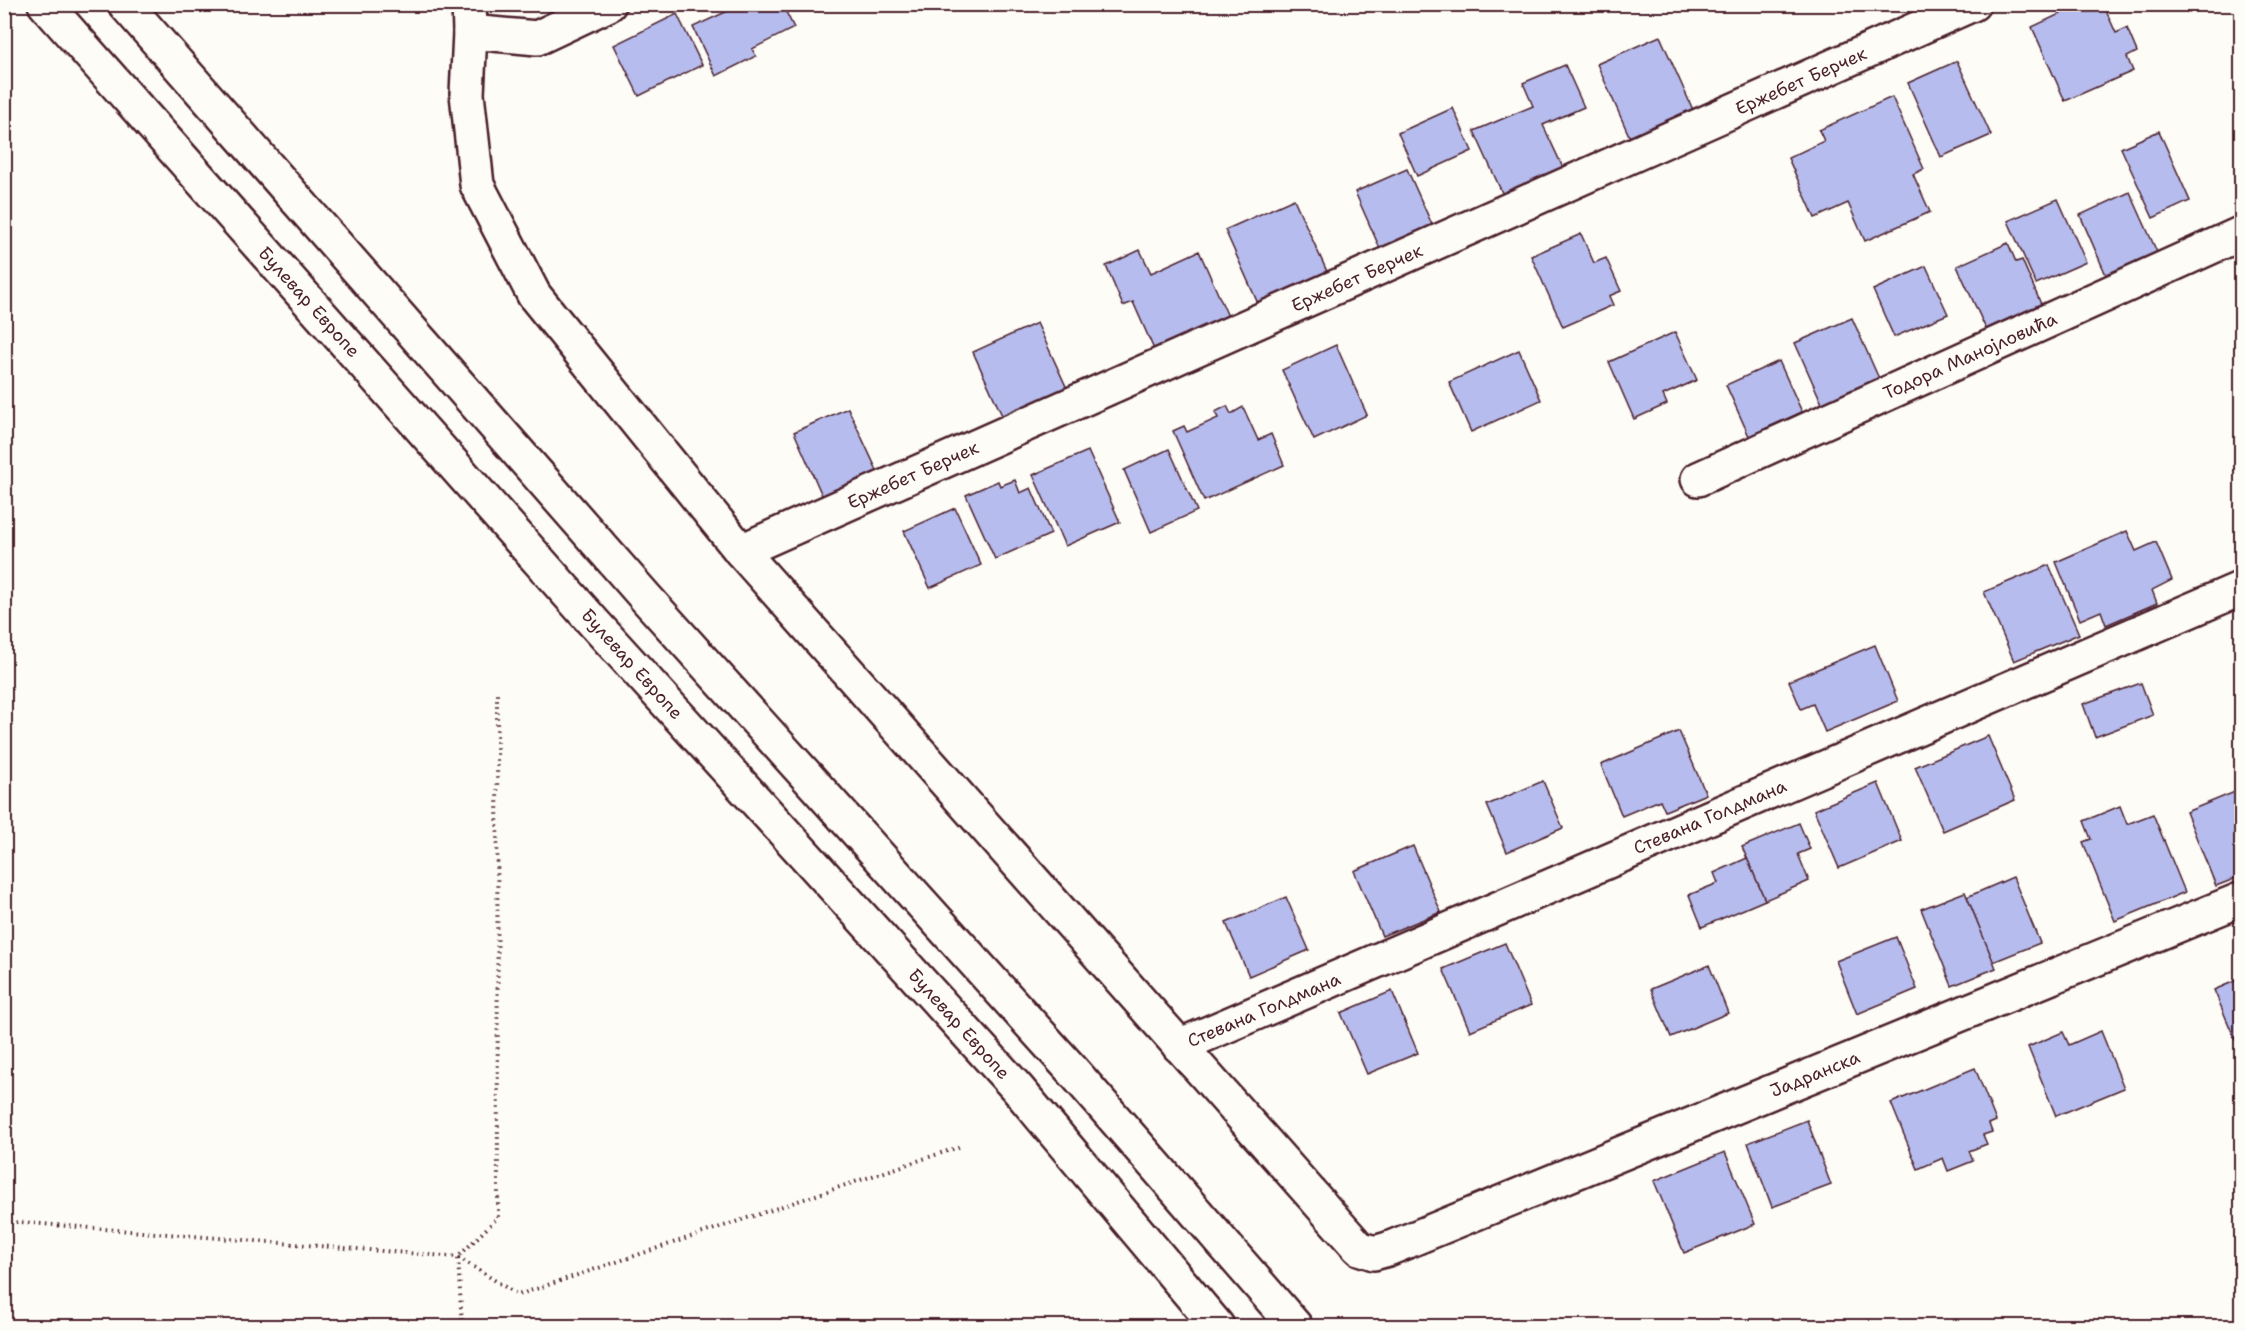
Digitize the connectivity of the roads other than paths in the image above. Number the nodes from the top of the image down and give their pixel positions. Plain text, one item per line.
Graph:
1 (45, 4) edge
2 (125, 4) edge
3 (609, 4) edge
4 (1972, 4) edge
5 (469, 18) edge
6 (2241, 233) edge
7 (1698, 479) dead end
8 (741, 551) junction
9 (2241, 588) edge
10 (2241, 899) edge
11 (1179, 1046) junction
12 (1216, 1326) edge
13 (1295, 1326) edge

1 - 12 street, Булевар Европе
2 - 13 street
3 - 5 street
4 - 8 street, Ержебет Берчек
5 - 8 street
6 - 7 street, Тодора Манојловића
8 - 11 street
9 - 11 street, Стевана Голдмана
10 - 11 street, Јадранска

